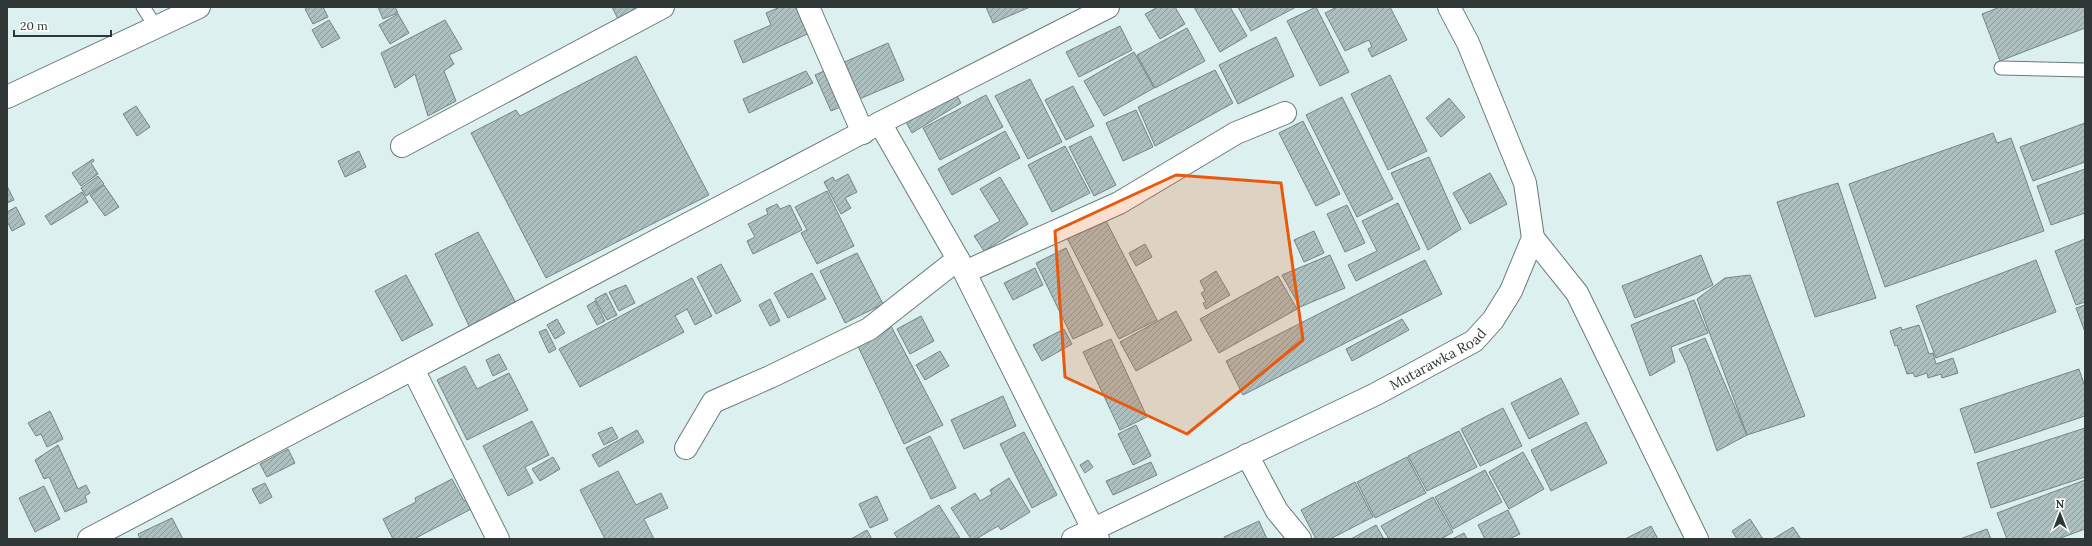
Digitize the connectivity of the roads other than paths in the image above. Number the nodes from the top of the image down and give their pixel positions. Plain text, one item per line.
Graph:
1 (143, 7) edge
2 (199, 7) edge
3 (663, 7) edge
4 (808, 7) edge
5 (1107, 7) edge
6 (1449, 7) edge
7 (156, 27) junction
8 (2001, 68) dead end
9 (2085, 70) edge
10 (7, 97) edge
11 (1285, 113) dead end
12 (872, 128) junction
13 (402, 146) dead end
14 (1533, 238) junction
15 (962, 265) junction
16 (413, 369) junction
17 (686, 448) dead end
18 (1246, 455) junction
19 (1095, 534) edge
20 (497, 538) edge
21 (89, 539) edge
22 (1073, 539) edge
23 (1300, 539) edge
24 (1697, 539) edge

1 - 7 lane
2 - 7 street
3 - 13 street
4 - 12 street
5 - 12 street
6 - 14 street
7 - 10 street
8 - 9 lane
11 - 15 street
12 - 15 street
12 - 16 street
14 - 18 street, Mutarawka Road
14 - 24 street
15 - 17 street
15 - 19 street
16 - 20 street
16 - 21 street
18 - 19 street, Mutarawka Road
18 - 23 street
19 - 22 street, Mutarawka Road

